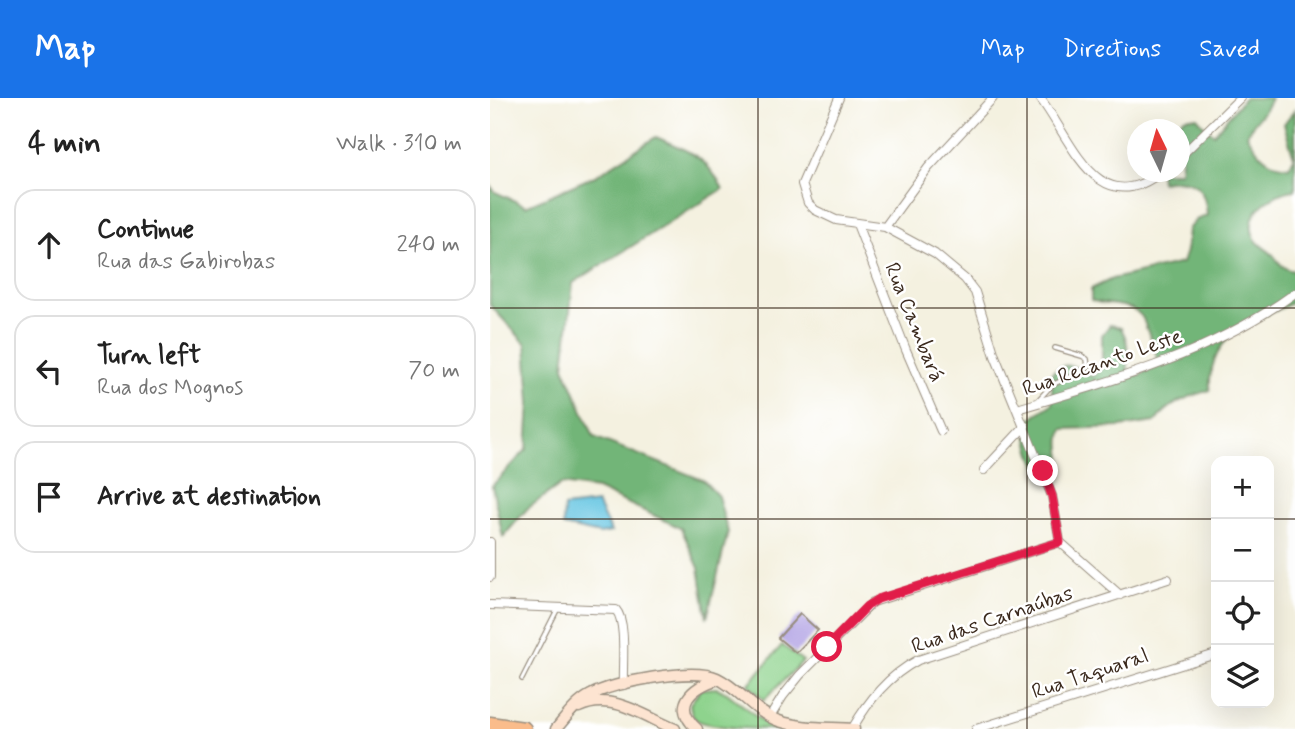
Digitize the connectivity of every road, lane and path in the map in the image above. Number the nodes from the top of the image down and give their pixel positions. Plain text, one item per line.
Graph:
1 (839, 98) edge
2 (993, 98) edge
3 (1040, 98) edge
4 (1240, 98) edge
5 (1190, 147) edge
6 (1145, 182) edge
7 (857, 224) junction
8 (885, 227) junction
9 (1295, 293) edge
10 (1055, 348) dead end
11 (1036, 404) junction
12 (1017, 409) junction
13 (1025, 426) junction
14 (941, 431) dead end
15 (984, 470) dead end
16 (490, 542) edge
17 (1060, 542) junction
18 (490, 577) edge
19 (1168, 579) dead end
20 (1120, 595) junction
21 (490, 605) edge
22 (558, 608) junction
23 (1211, 656) edge
24 (522, 678) dead end
25 (718, 679) junction
26 (623, 685) junction
27 (570, 712) junction
28 (770, 717) junction
29 (492, 724) edge
30 (1004, 725) edge
31 (524, 729) edge
32 (556, 729) edge
33 (675, 729) edge
34 (697, 729) edge
35 (853, 729) edge
36 (976, 729) edge

1 - 7 street
2 - 8 street
3 - 6 street
4 - 5 street
7 - 8 street
7 - 14 street, Rua Cambará
8 - 12 street, Rua Recanto Leste
9 - 11 street, Rua Recanto Leste
10 - 11 lane
11 - 12 street, Rua Recanto Leste
12 - 13 street
13 - 15 street
13 - 17 street
16 - 18 street
17 - 20 street
17 - 28 street
19 - 20 street, Rua das Carnaúbas
20 - 35 street, Rua das Carnaúbas
21 - 22 street
22 - 24 lane
22 - 26 street
23 - 30 street, Rua Taquaral
25 - 26 main road
25 - 28 main road
25 - 34 main road
26 - 27 main road
27 - 32 main road
27 - 33 main road
28 - 35 main road
29 - 31 highway
30 - 36 street, Rua Taquaral

